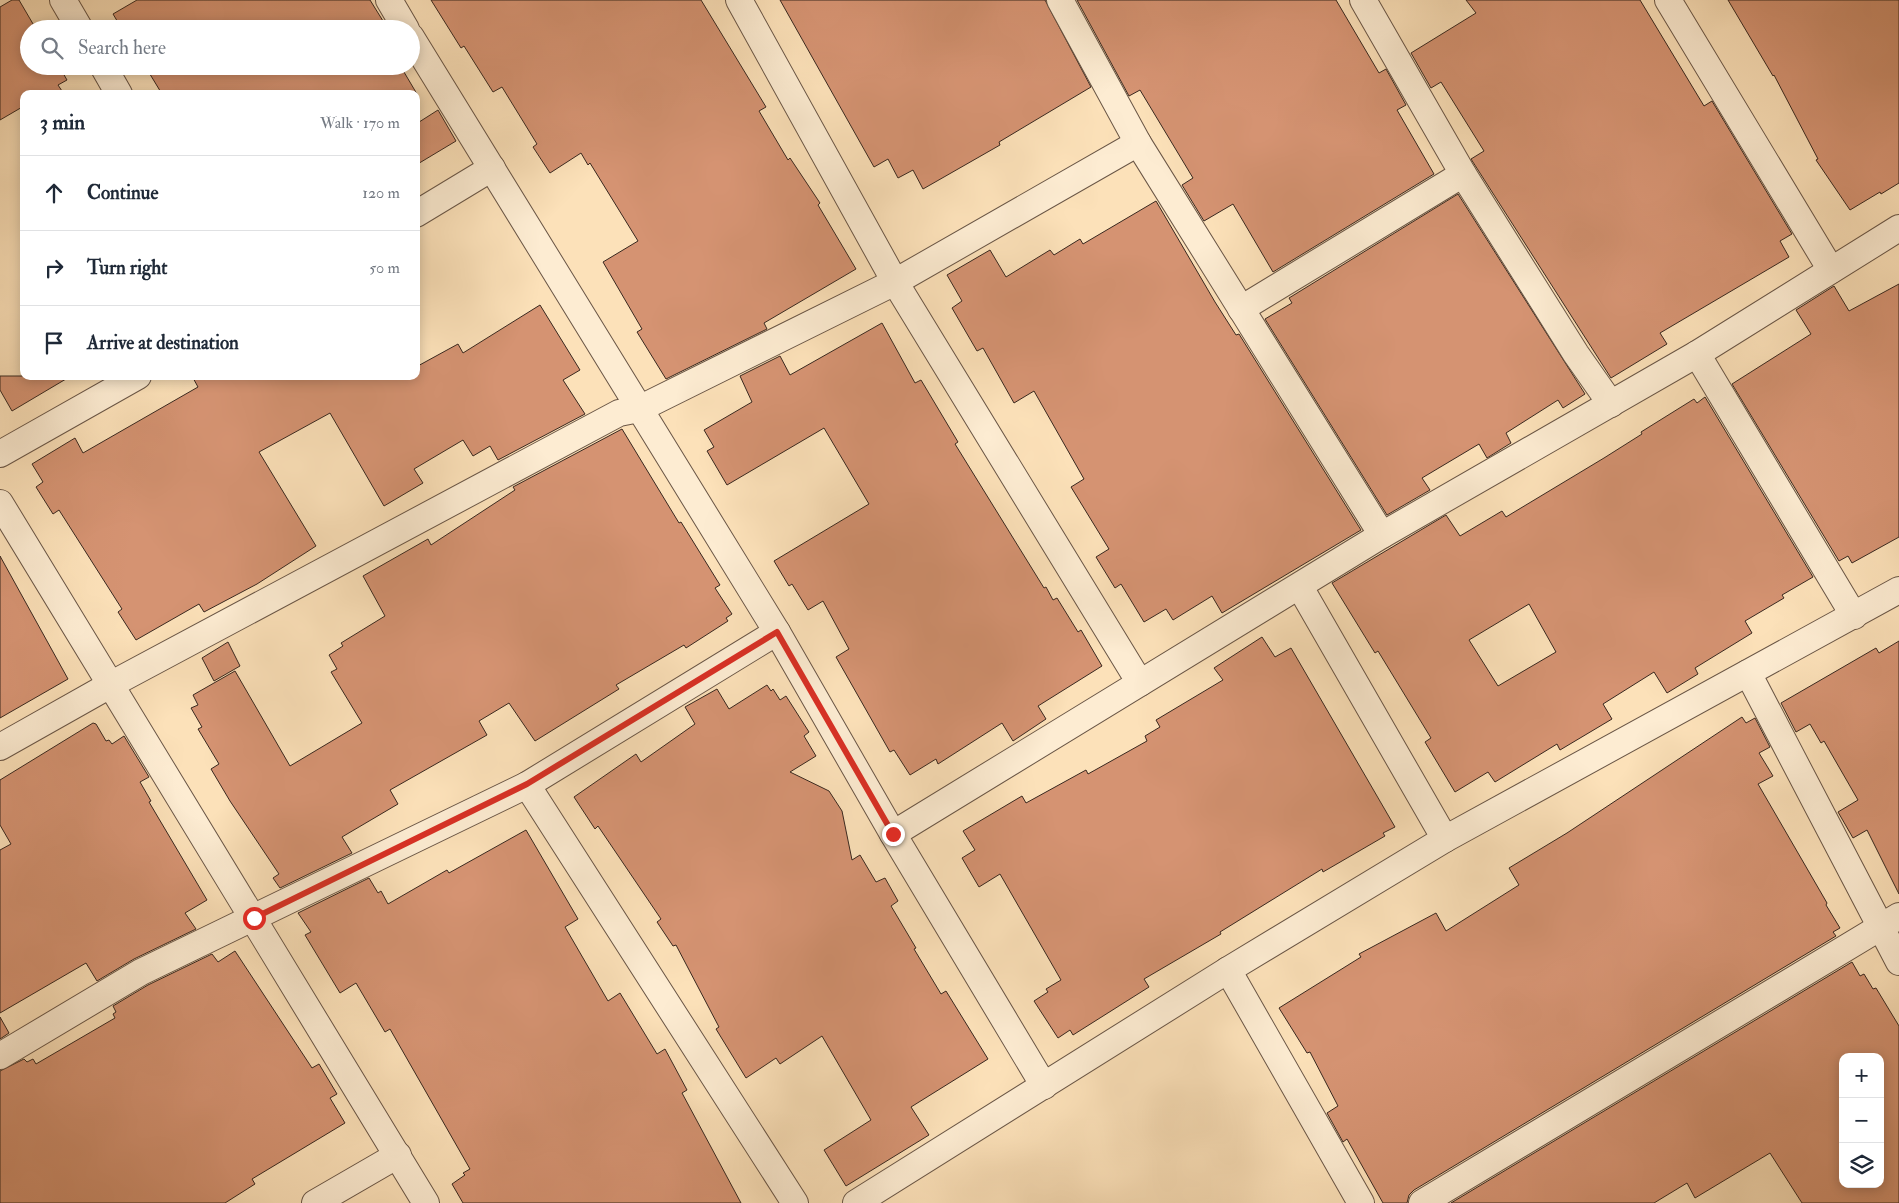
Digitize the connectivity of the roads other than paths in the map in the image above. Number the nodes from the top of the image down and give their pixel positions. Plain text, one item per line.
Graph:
1 (63, 0) edge
2 (389, 0) edge
3 (739, 0) edge
4 (1060, 0) edge
5 (1363, 0) edge
6 (1668, 0) edge
7 (75, 20) edge
8 (401, 20) edge
9 (420, 52) edge
10 (108, 75) edge
11 (117, 90) edge
12 (1138, 144) junction
13 (492, 168) junction
14 (1463, 174) junction
15 (420, 212) edge
16 (1899, 228) edge
17 (1831, 270) junction
18 (895, 282) junction
19 (1241, 309) junction
20 (1697, 354) junction
21 (131, 380) edge
22 (1611, 404) junction
23 (639, 409) junction
24 (0, 454) edge
25 (0, 503) edge
26 (1382, 536) junction
27 (1300, 587) junction
28 (1899, 590) edge
29 (1854, 616) junction
30 (777, 632) junction
31 (1748, 673) junction
32 (1140, 683) junction
33 (110, 685) junction
34 (0, 747) edge
35 (527, 784) junction
36 (893, 834) junction
37 (1445, 839) junction
38 (254, 918) junction
39 (1889, 922) edge
40 (1899, 962) edge
41 (1228, 970) junction
42 (0, 1056) edge
43 (1044, 1086) junction
44 (398, 1155) junction
45 (314, 1203) edge
46 (426, 1203) edge
47 (795, 1203) edge
48 (856, 1203) edge
49 (1361, 1203) edge
50 (1422, 1203) edge

1 - 7 street
2 - 8 street
3 - 18 street
4 - 12 street
5 - 14 street
6 - 17 street
9 - 13 street
10 - 11 street
12 - 18 street
12 - 19 street
13 - 15 street
13 - 23 street
14 - 19 street
14 - 22 street
16 - 17 street
17 - 20 street
18 - 23 street
18 - 32 street
19 - 26 street
20 - 22 street
20 - 29 street
21 - 24 street
22 - 26 street
23 - 30 street
23 - 33 street
25 - 33 street
26 - 27 street
27 - 32 street
27 - 37 street
28 - 29 street
29 - 31 street
30 - 35 street
30 - 36 street
31 - 37 street
31 - 39 street
32 - 36 street
33 - 34 street
33 - 38 street
35 - 38 street
35 - 47 street
36 - 43 street
37 - 41 street
38 - 42 street
38 - 44 street
39 - 40 street
39 - 50 street
41 - 43 street
41 - 49 street
43 - 48 street
44 - 45 street
44 - 46 street

